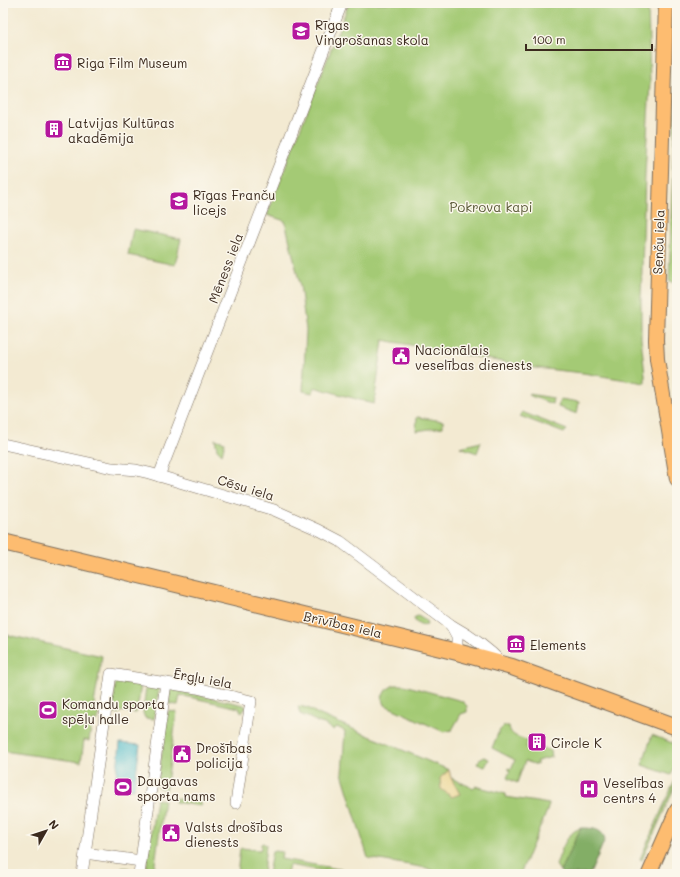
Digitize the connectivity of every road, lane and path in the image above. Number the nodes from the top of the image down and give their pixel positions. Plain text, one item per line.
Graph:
1 (342, 3) edge
2 (666, 3) edge
3 (3, 444) edge
4 (159, 476) junction
5 (677, 479) edge
6 (3, 542) edge
7 (451, 625) junction
8 (457, 652) junction
9 (503, 664) junction
10 (166, 683) junction
11 (677, 727) edge
12 (236, 803) dead end
13 (677, 810) edge
14 (85, 853) junction
15 (140, 861) junction
16 (82, 874) edge
17 (139, 874) edge
18 (649, 874) edge

1 - 4 street, Mēness iela
2 - 5 main road, Senču iela
3 - 4 street, Cēsu iela
4 - 7 street, Cēsu iela
6 - 8 highway, Brīvības iela
7 - 8 street
7 - 9 street, Cēsu iela
8 - 9 highway, Brīvības iela
9 - 11 highway, Brīvības iela
10 - 12 street, Ērgļu iela
10 - 14 street
10 - 15 street, Ērgļu iela
13 - 18 main road
14 - 15 street
14 - 16 street
15 - 17 street, Ērgļu iela

